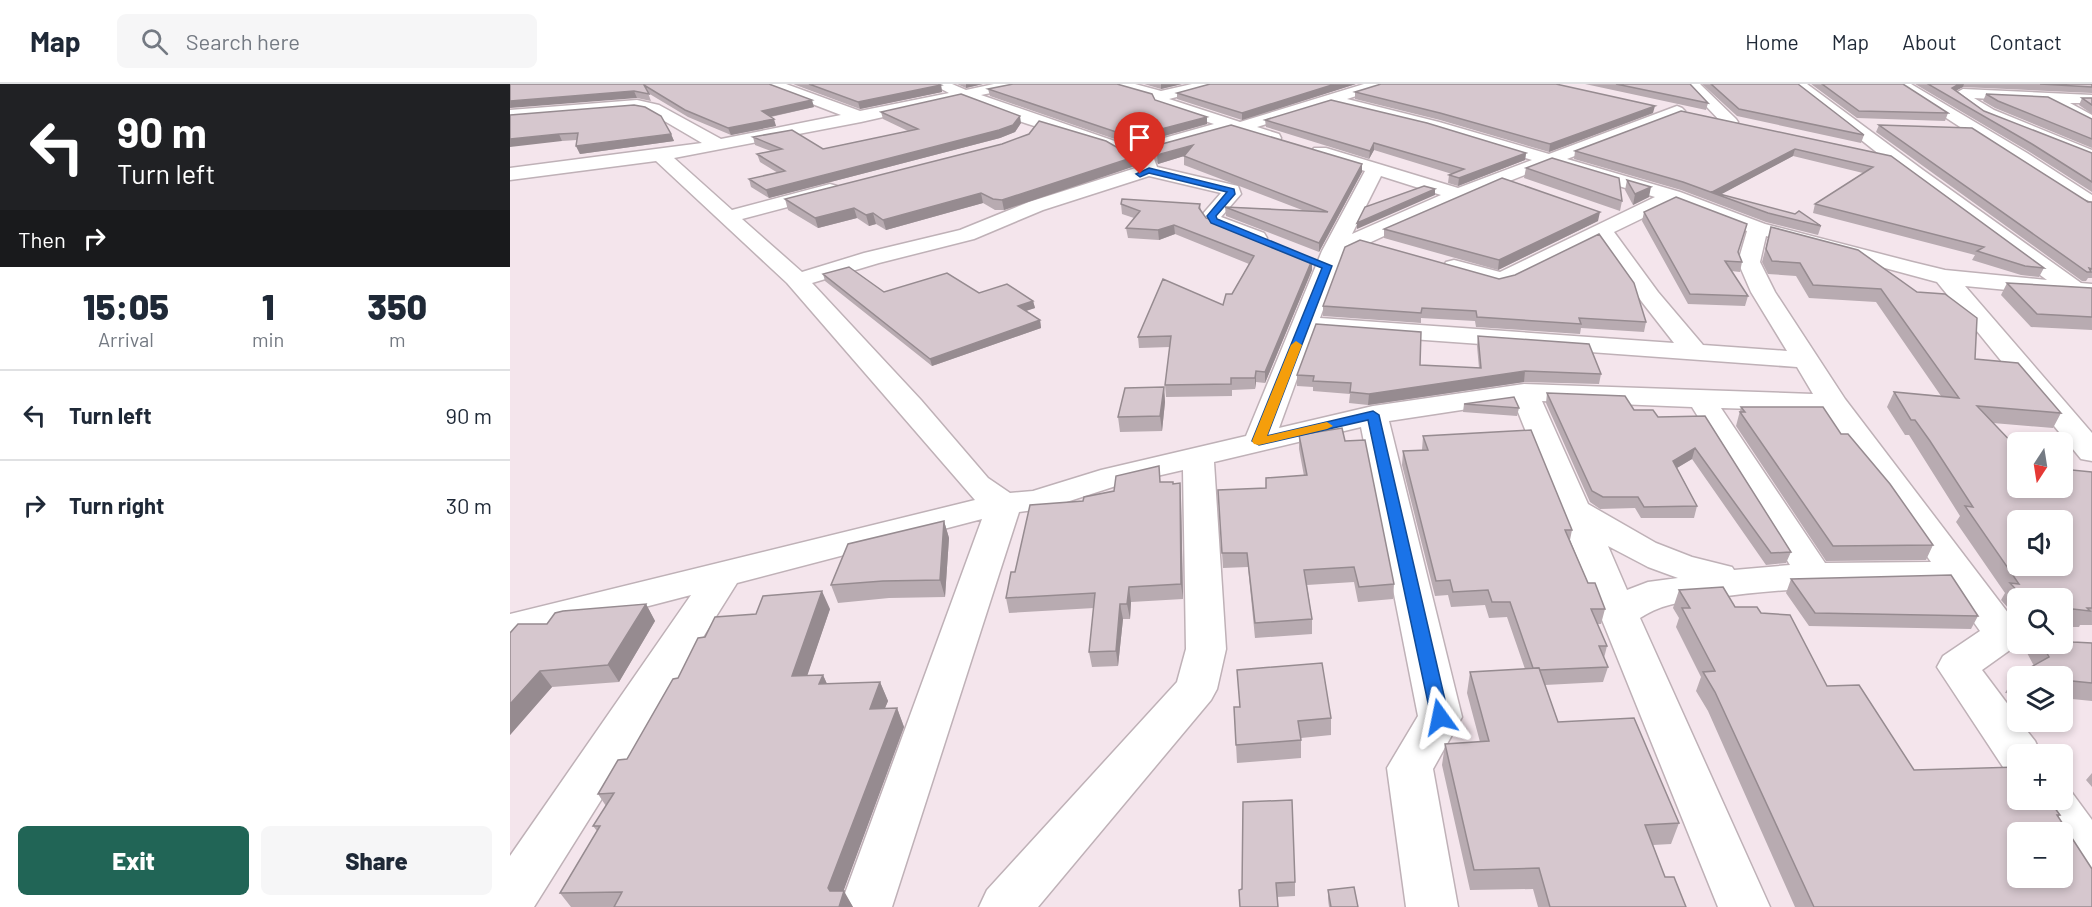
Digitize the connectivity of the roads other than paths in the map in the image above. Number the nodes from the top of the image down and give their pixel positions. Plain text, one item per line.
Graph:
1 (774, 84) edge
2 (939, 84) edge
3 (1015, 84) edge
4 (1119, 84) edge
5 (1210, 84) edge
6 (1379, 84) edge
7 (1692, 84) edge
8 (1798, 84) edge
9 (1901, 84) edge
10 (1983, 84) edge
11 (627, 89) edge
12 (964, 94) junction
13 (2000, 95) junction
14 (1161, 96) junction
15 (2049, 98) junction
16 (1329, 99) junction
17 (2092, 99) edge
18 (602, 107) junction
19 (510, 115) edge
20 (861, 117) junction
21 (1032, 120) junction
22 (2092, 121) edge
23 (1853, 125) junction
24 (1234, 126) junction
25 (1877, 126) edge
26 (1935, 127) edge
27 (1970, 128) junction
28 (1024, 137) edge
29 (1284, 141) edge
30 (718, 145) junction
31 (1306, 148) edge
32 (1863, 151) edge
33 (1131, 153) junction
34 (660, 155) junction
35 (2092, 156) edge
36 (1896, 158) junction
37 (1550, 160) junction
38 (1375, 169) junction
39 (1149, 170) junction
40 (510, 174) edge
41 (1501, 178) junction
42 (851, 185) edge
43 (1534, 189) edge
44 (1459, 194) junction
45 (1673, 196) junction
46 (2092, 204) edge
47 (727, 217) junction
48 (1608, 221) junction
49 (1758, 228) junction
50 (1357, 240) junction
51 (1276, 246) edge
52 (1389, 249) edge
53 (1322, 259) junction
54 (1432, 261) edge
55 (1945, 277) junction
56 (798, 280) junction
57 (2085, 291) edge
58 (1304, 324) junction
59 (1695, 352) junction
60 (1806, 360) junction
61 (1524, 392) junction
62 (1702, 400) junction
63 (1833, 403) junction
64 (1373, 415) junction
65 (1259, 441) junction
66 (2092, 452) edge
67 (1198, 456) junction
68 (1005, 503) junction
69 (1575, 510) junction
70 (724, 574) junction
71 (1959, 574) junction
72 (1815, 575) junction
73 (1742, 581) junction
74 (1619, 613) junction
75 (510, 628) edge
76 (2007, 632) edge
77 (2007, 638) edge
78 (2012, 744) edge
79 (2057, 810) edge
80 (2092, 859) edge
81 (510, 899) edge
82 (866, 907) edge
83 (1005, 907) edge
84 (1432, 907) edge
85 (1744, 907) edge

1 - 20 street
2 - 12 street
3 - 12 street
4 - 14 street
5 - 14 street
6 - 16 street
7 - 37 street
8 - 23 street
9 - 27 street
10 - 13 street
11 - 18 street
12 - 20 street
12 - 21 street
13 - 15 street
13 - 35 street
14 - 24 street
15 - 17 street
15 - 22 street
16 - 24 street
16 - 37 street
18 - 19 street
18 - 30 street
20 - 30 street
21 - 28 street
21 - 33 street
23 - 25 street
23 - 36 street
24 - 29 street
24 - 33 street
26 - 27 street
27 - 46 street
30 - 34 street
31 - 38 street
32 - 36 street
33 - 39 street
34 - 40 street
34 - 47 street
36 - 57 street
37 - 41 street
37 - 45 street
38 - 44 street
38 - 53 street
39 - 51 street
39 - 56 street
41 - 43 street
41 - 44 street
42 - 47 street
44 - 50 street
45 - 48 street
45 - 49 street
47 - 56 street
48 - 54 street
48 - 59 street
49 - 55 street
49 - 60 street
50 - 52 street
50 - 53 street
53 - 58 street
55 - 57 street
55 - 66 street
56 - 68 street
58 - 59 street
58 - 65 street
59 - 60 street
60 - 63 street
61 - 62 street
61 - 64 street
61 - 69 street
62 - 63 street
62 - 72 street
63 - 71 street
64 - 65 street
64 - 84 street
65 - 67 street
67 - 68 street
67 - 83 street
68 - 70 street
68 - 82 street
69 - 73 street
69 - 74 street
70 - 75 street
70 - 81 street
71 - 72 street
71 - 76 street
72 - 73 street
73 - 74 street
74 - 85 street
77 - 78 street
79 - 80 street

